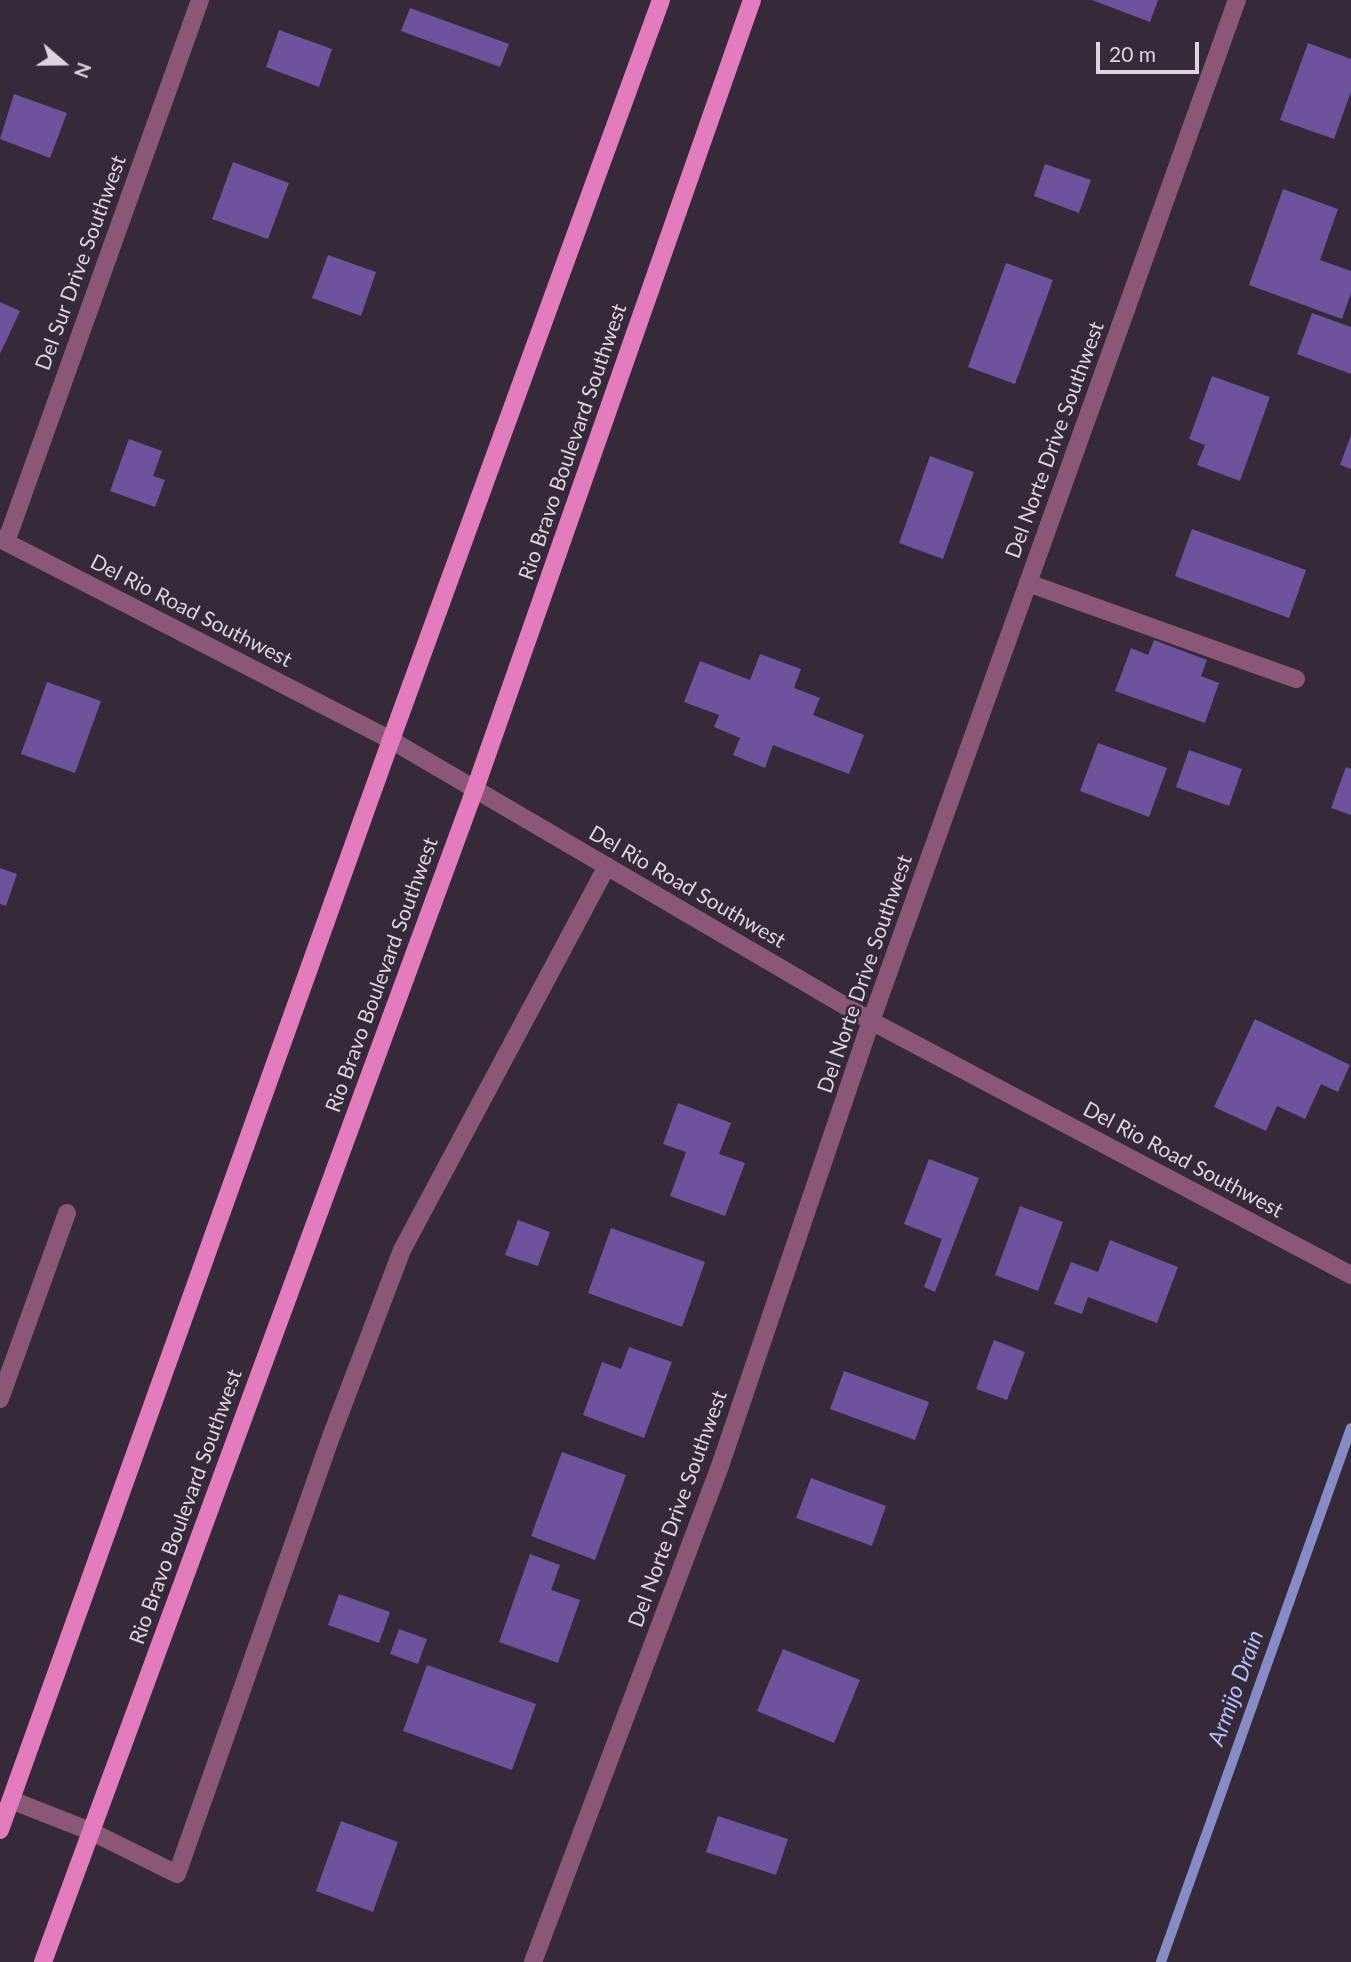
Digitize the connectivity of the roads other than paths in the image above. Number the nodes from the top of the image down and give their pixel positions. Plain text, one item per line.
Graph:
1 (200, 0) edge
2 (661, 0) edge
3 (752, 0) edge
4 (1237, 0) edge
5 (3, 540) edge
6 (1028, 583) junction
7 (1296, 679) dead end
8 (391, 740) junction
9 (475, 789) junction
10 (607, 866) junction
11 (871, 1021) junction
12 (67, 1213) dead end
13 (1351, 1275) edge
14 (0, 1399) edge
15 (10, 1800) junction
16 (0, 1830) edge
17 (90, 1831) junction
18 (43, 1962) edge
19 (533, 1962) edge

1 - 5 street, Del Sur Drive Southwest
2 - 8 main road
3 - 9 main road, Rio Bravo Boulevard Southwest
4 - 6 street, Del Norte Drive Southwest
5 - 8 street, Del Rio Road Southwest
6 - 7 street
6 - 11 street, Del Norte Drive Southwest
8 - 9 street, Del Rio Road Southwest
8 - 15 main road
9 - 10 street, Del Rio Road Southwest
9 - 17 main road, Rio Bravo Boulevard Southwest
10 - 11 street, Del Rio Road Southwest
10 - 17 street
11 - 13 street, Del Rio Road Southwest
11 - 19 street, Del Norte Drive Southwest
12 - 14 street
15 - 16 main road
15 - 17 street
17 - 18 main road, Rio Bravo Boulevard Southwest

